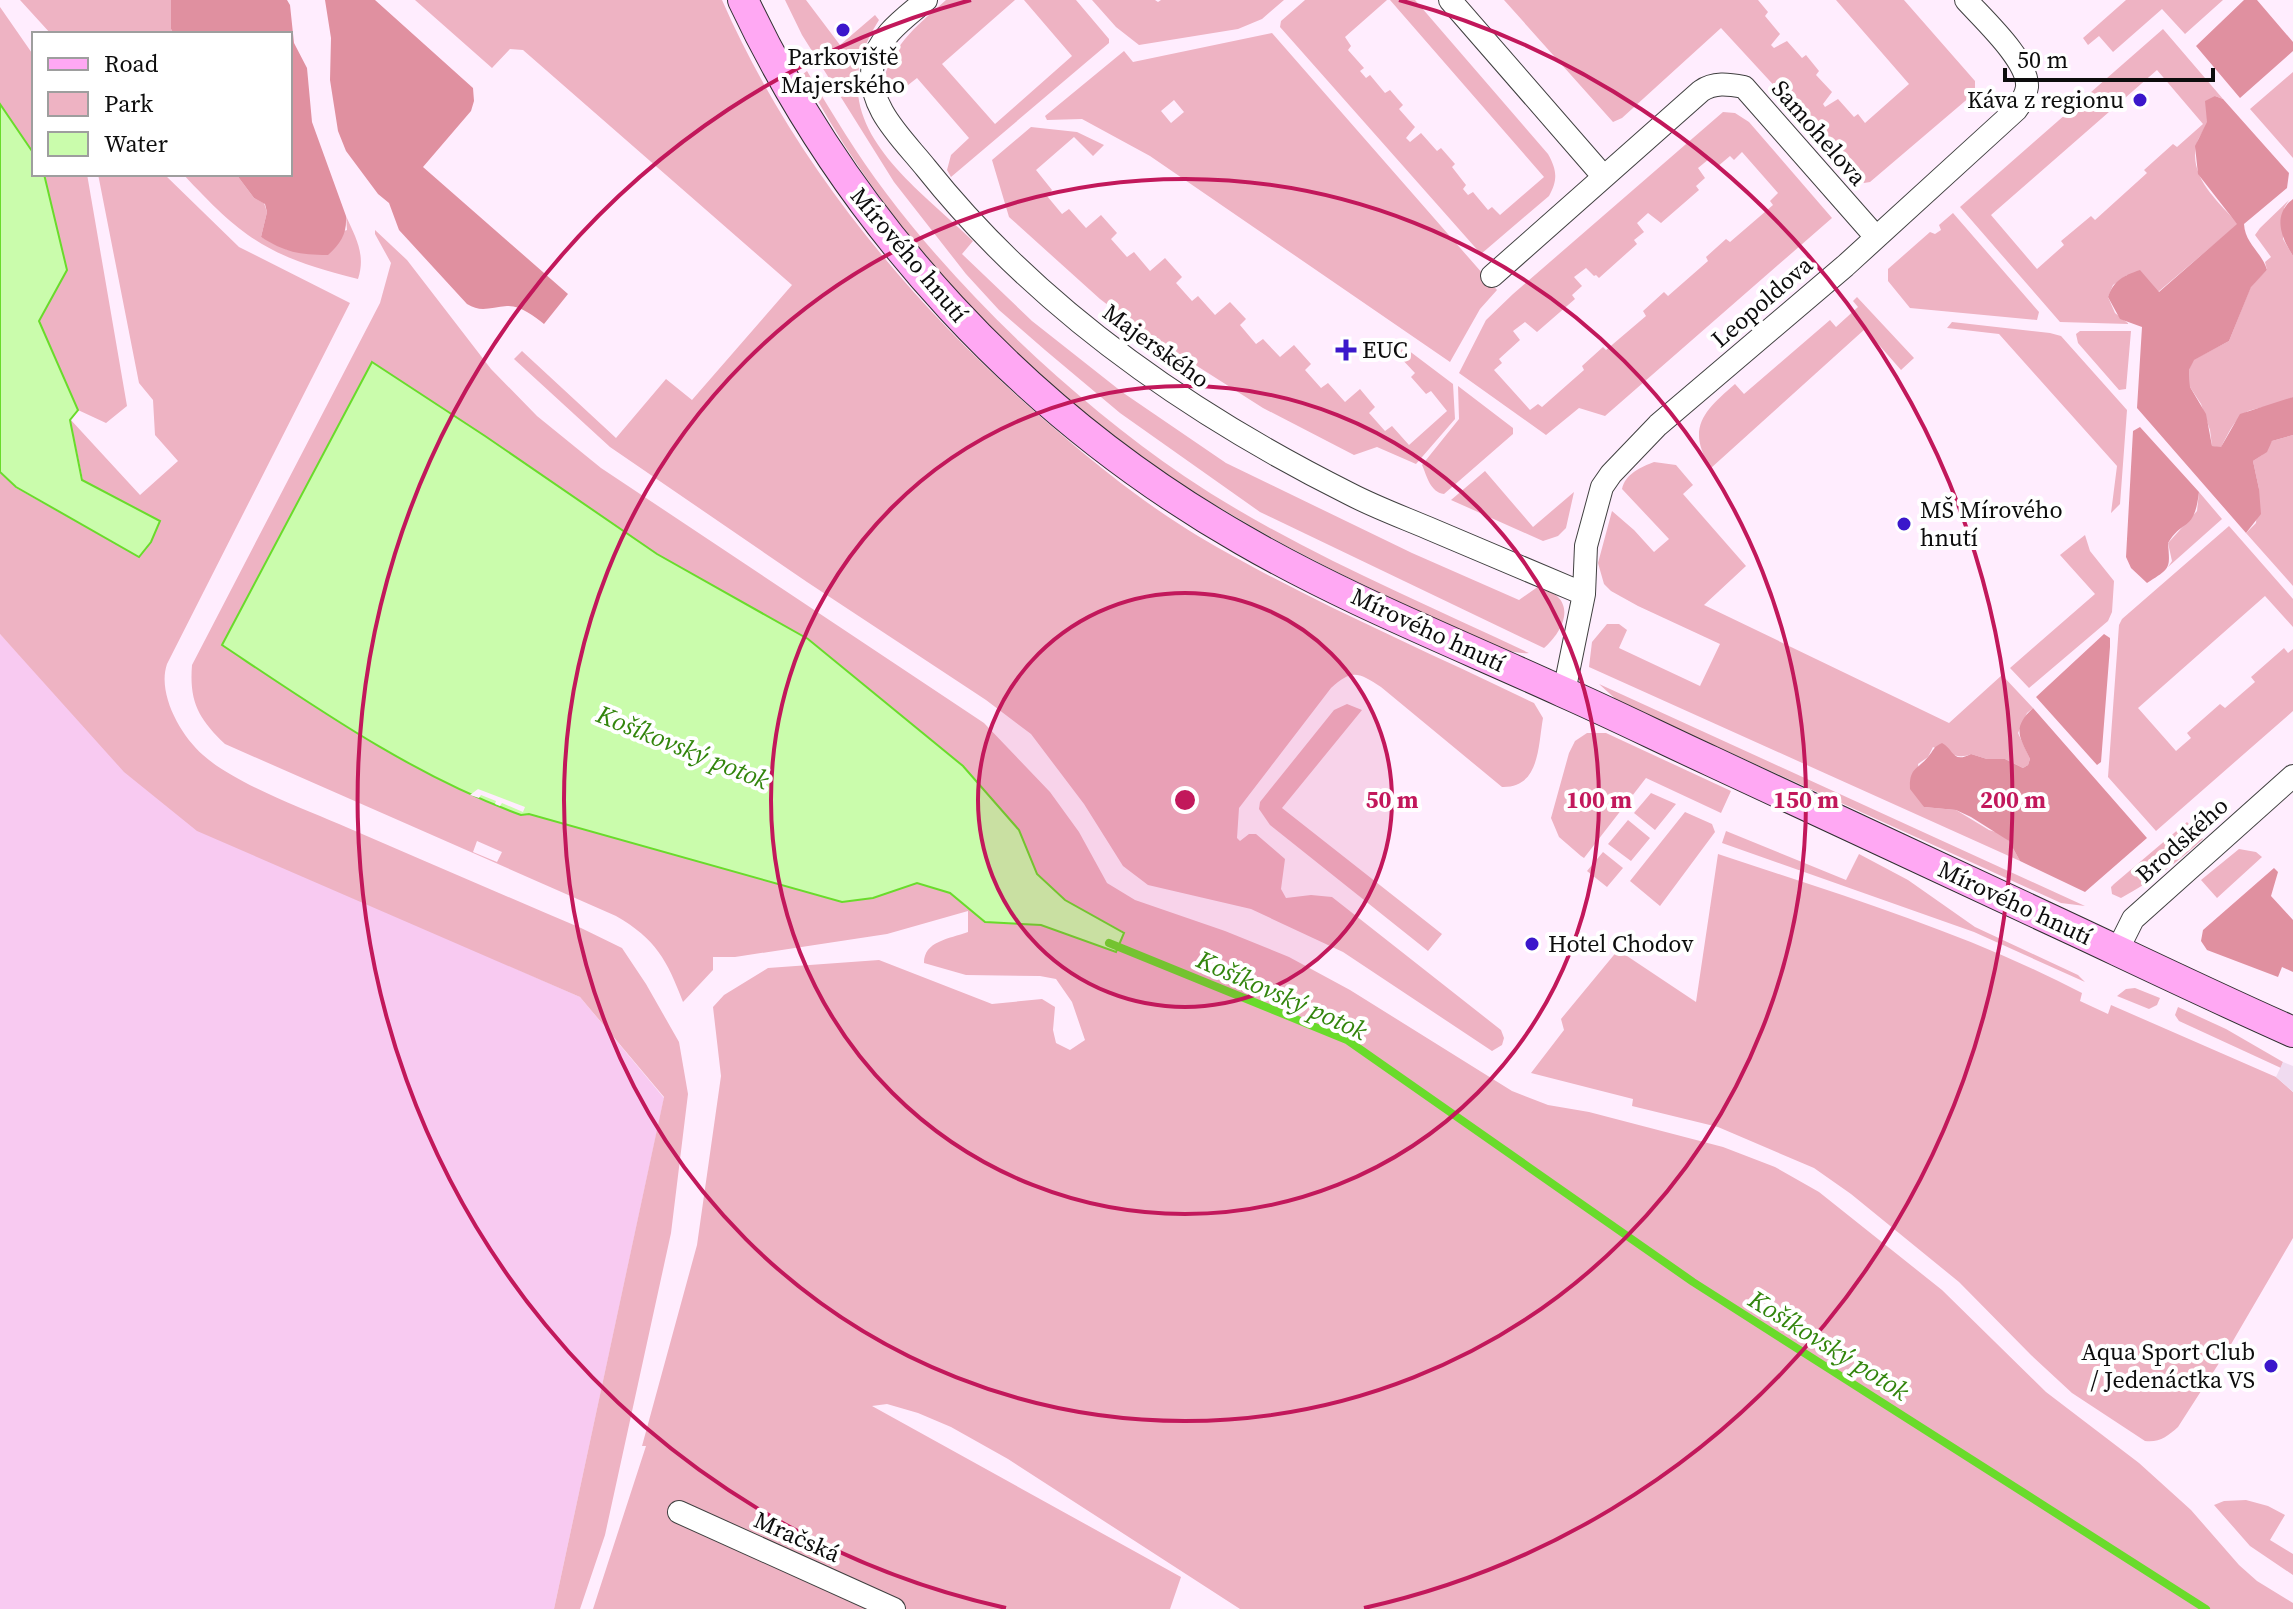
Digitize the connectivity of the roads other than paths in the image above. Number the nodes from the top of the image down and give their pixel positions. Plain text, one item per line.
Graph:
1 (743, 0) edge
2 (926, 0) edge
3 (1450, 0) edge
4 (1966, 0) edge
5 (1604, 177) junction
6 (1876, 237) junction
7 (1492, 276) dead end
8 (1584, 594) junction
9 (1564, 692) junction
10 (2293, 776) edge
11 (2117, 951) junction
12 (2293, 1032) edge
13 (679, 1512) dead end
14 (894, 1609) edge

1 - 9 main road, Mírového hnutí
2 - 8 street, Majerského
3 - 5 street
4 - 6 street, Leopoldova
5 - 6 street, Samohelova
5 - 7 street, Samohelova
6 - 8 street, Leopoldova
8 - 9 street, Leopoldova
9 - 11 main road, Mírového hnutí
10 - 11 street, Brodského
11 - 12 main road, Mírového hnutí
13 - 14 street, Mračská

